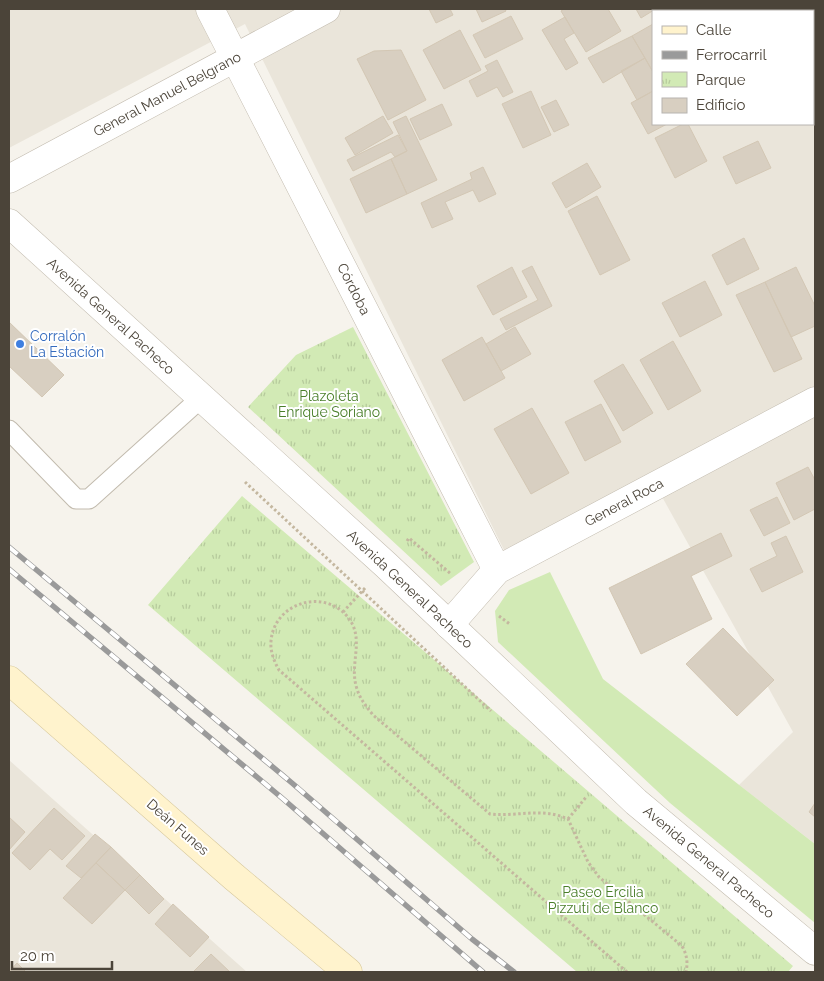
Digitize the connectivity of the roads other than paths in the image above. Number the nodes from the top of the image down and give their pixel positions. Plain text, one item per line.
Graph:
1 (210, 9) edge
2 (326, 9) edge
3 (235, 56) junction
4 (9, 179) edge
5 (9, 223) edge
6 (201, 398) junction
7 (815, 401) edge
8 (9, 430) edge
9 (497, 570) junction
10 (450, 625) junction
11 (9, 680) edge
12 (815, 951) edge
13 (348, 972) edge

1 - 3 street, Córdoba
2 - 3 street, General Manuel Belgrano
3 - 4 street, General Manuel Belgrano
3 - 9 street, Córdoba
5 - 6 street, Avenida General Pacheco
6 - 8 lane
6 - 10 street, Avenida General Pacheco
7 - 9 street, General Roca
9 - 10 street, General Roca
10 - 12 street, Avenida General Pacheco
11 - 13 main road, Deán Funes

